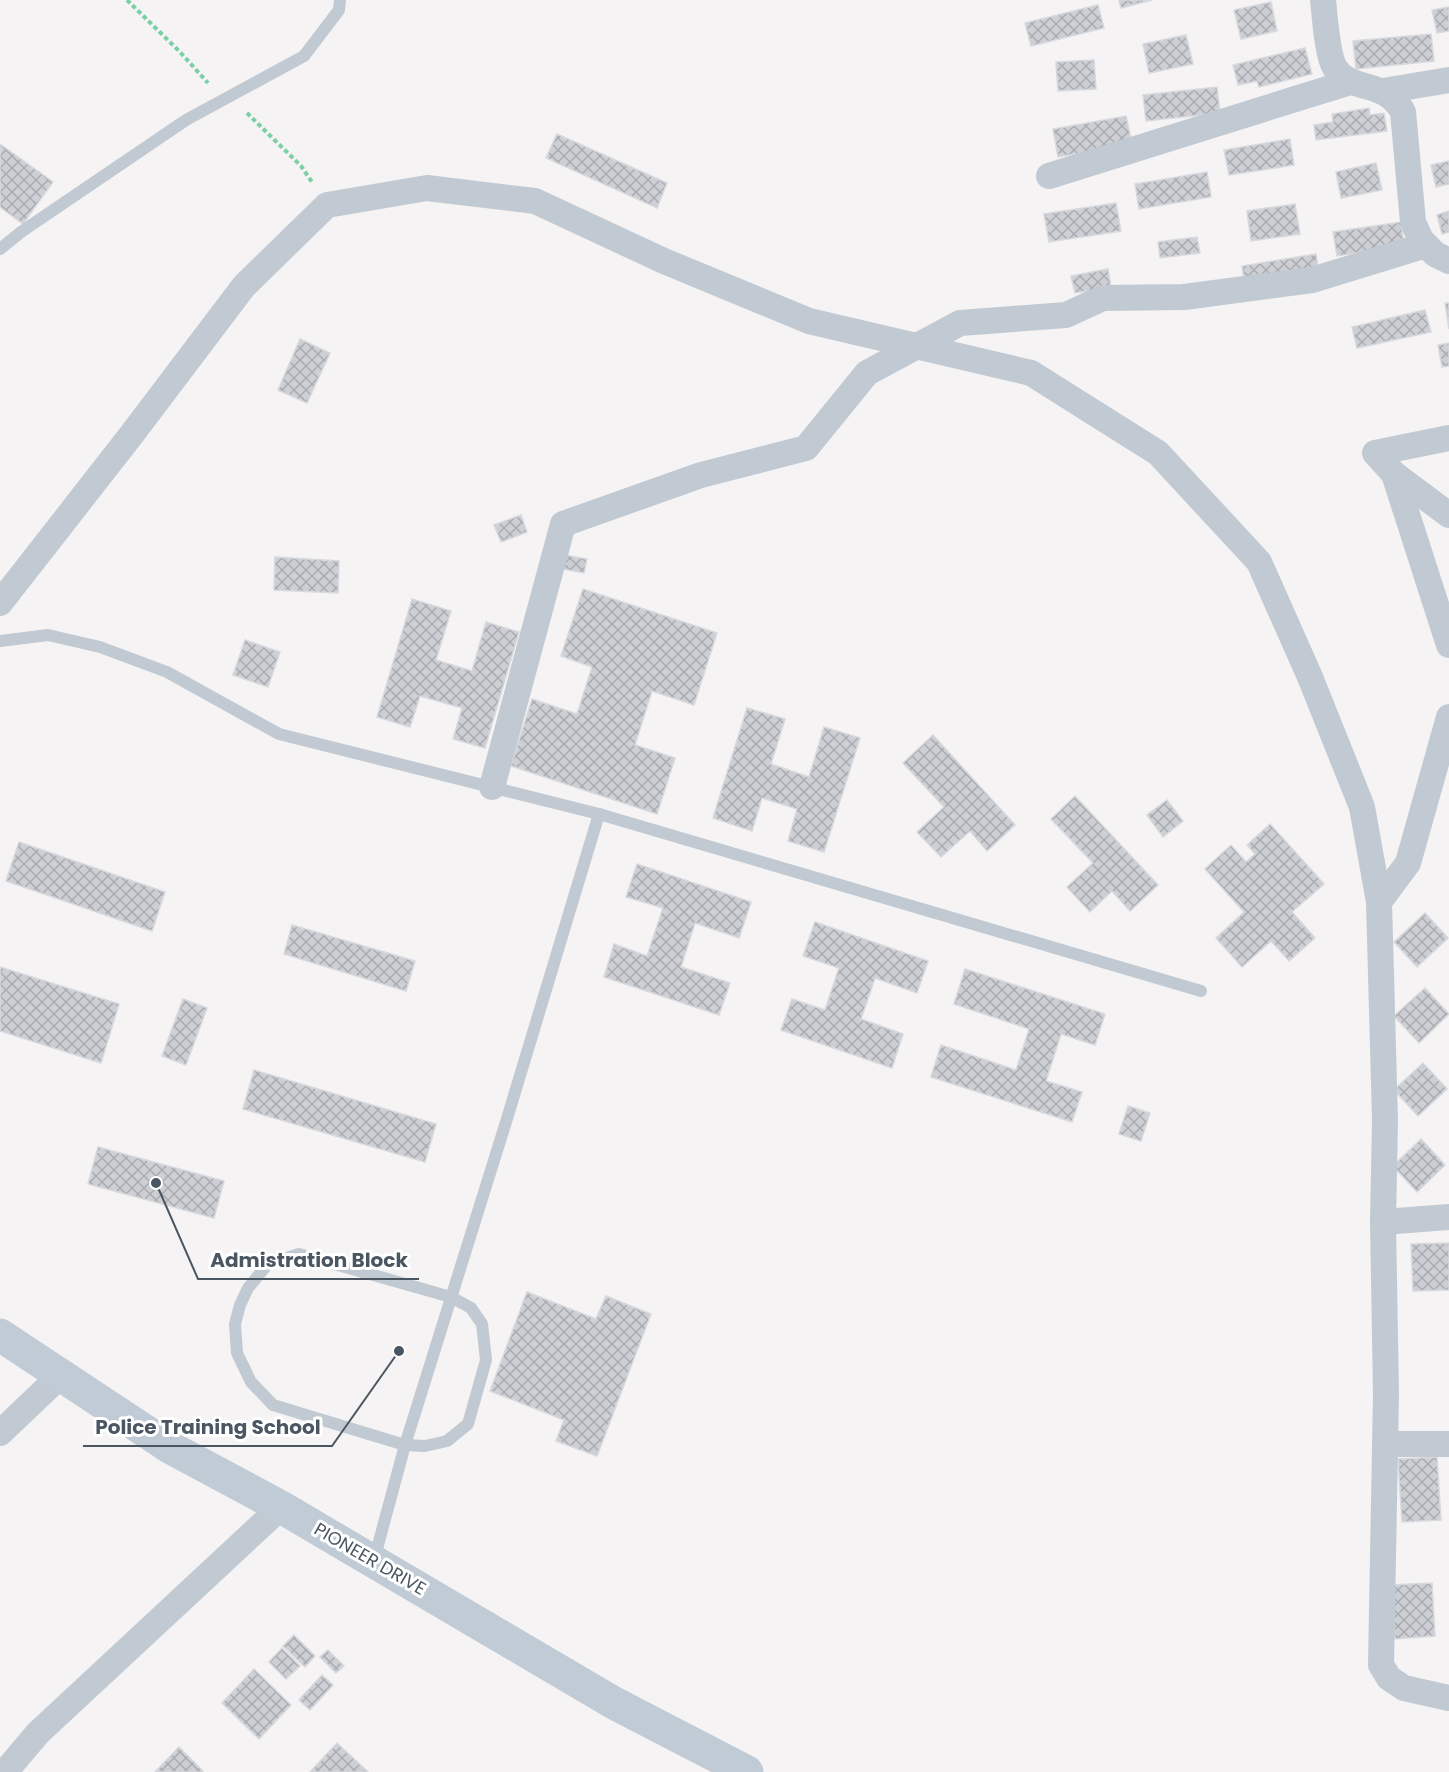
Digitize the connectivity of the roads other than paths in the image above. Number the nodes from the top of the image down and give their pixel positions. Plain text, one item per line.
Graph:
1 (340, 0) edge
2 (1323, 0) edge
3 (1449, 80) edge
4 (1350, 82) junction
5 (1383, 91) junction
6 (1049, 176) dead end
7 (1426, 245) junction
8 (0, 249) edge
9 (1449, 261) edge
10 (915, 347) junction
11 (1449, 438) edge
12 (1394, 474) junction
13 (1449, 515) edge
14 (0, 603) edge
15 (0, 641) edge
16 (1449, 645) edge
17 (1449, 717) edge
18 (492, 787) junction
19 (599, 814) junction
20 (1379, 902) junction
21 (1201, 991) dead end
22 (1449, 1217) edge
23 (1383, 1222) junction
24 (451, 1297) junction
25 (0, 1335) edge
26 (61, 1375) junction
27 (0, 1433) edge
28 (1385, 1444) junction
29 (1449, 1444) edge
30 (405, 1445) junction
31 (281, 1507) junction
32 (373, 1561) junction
33 (1449, 1698) edge
34 (5, 1772) edge
35 (747, 1772) edge

1 - 8 lane
2 - 4 street
3 - 5 street
4 - 5 street
4 - 6 street
5 - 7 street
7 - 9 street
7 - 10 street
10 - 14 street
10 - 18 street
10 - 20 street
11 - 12 street
12 - 13 street
12 - 16 street
15 - 18 lane
17 - 20 street
18 - 19 lane
19 - 21 lane
19 - 24 lane
20 - 23 street
22 - 23 street
23 - 28 street
24 - 30 lane
24 - 30 lane
24 - 30 lane
25 - 26 street, PIONEER DRIVE
26 - 27 street
26 - 31 street, PIONEER DRIVE
28 - 29 street
28 - 33 street
30 - 32 lane
31 - 32 street, PIONEER DRIVE
31 - 34 street
32 - 35 street, PIONEER DRIVE

